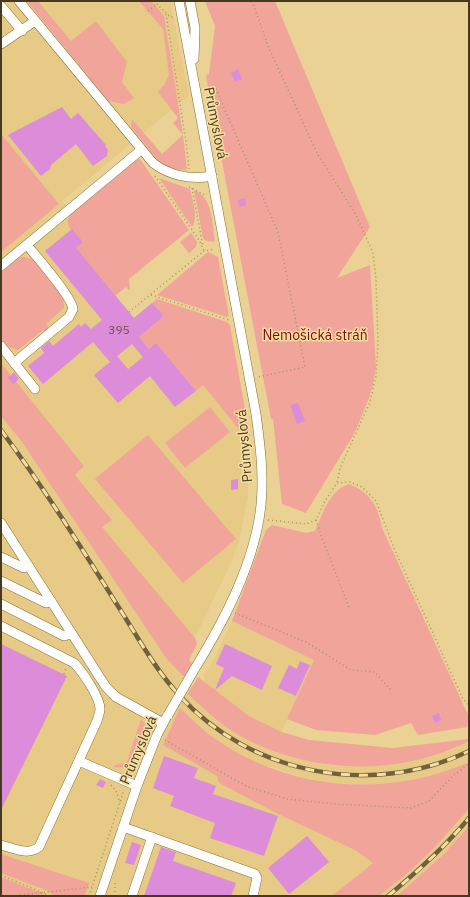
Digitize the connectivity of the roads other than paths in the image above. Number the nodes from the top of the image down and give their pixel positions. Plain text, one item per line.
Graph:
1 (19, 1) edge
2 (179, 1) edge
3 (190, 1) edge
4 (3, 12) edge
5 (35, 21) junction
6 (22, 31) junction
7 (1, 44) edge
8 (193, 79) junction
9 (141, 150) junction
10 (212, 176) junction
11 (27, 245) junction
12 (1, 266) edge
13 (1, 346) edge
14 (14, 363) junction
15 (35, 389) dead end
16 (1, 525) edge
17 (1, 557) edge
18 (28, 565) junction
19 (1, 581) edge
20 (51, 601) junction
21 (1, 604) edge
22 (1, 626) edge
23 (72, 634) junction
24 (165, 719) junction
25 (79, 761) junction
26 (137, 786) junction
27 (123, 827) junction
28 (152, 837) junction
29 (1, 844) edge
30 (101, 896) edge
31 (132, 896) edge
32 (253, 896) edge

1 - 5 street
2 - 8 street, Průmyslová
3 - 8 street
4 - 6 street
5 - 6 street
5 - 9 street
6 - 7 street
8 - 10 street, Průmyslová
9 - 10 street
9 - 11 street
10 - 24 street, Průmyslová, bridge
11 - 12 street
11 - 14 street
13 - 14 street
14 - 15 street
16 - 18 street
17 - 18 street
18 - 20 street
19 - 20 street
20 - 23 street
21 - 23 street
22 - 25 street
23 - 24 street
24 - 26 street, Průmyslová
25 - 26 street
25 - 29 street
26 - 27 street, Průmyslová
27 - 28 street
27 - 30 street, Průmyslová
28 - 31 street
28 - 32 street

